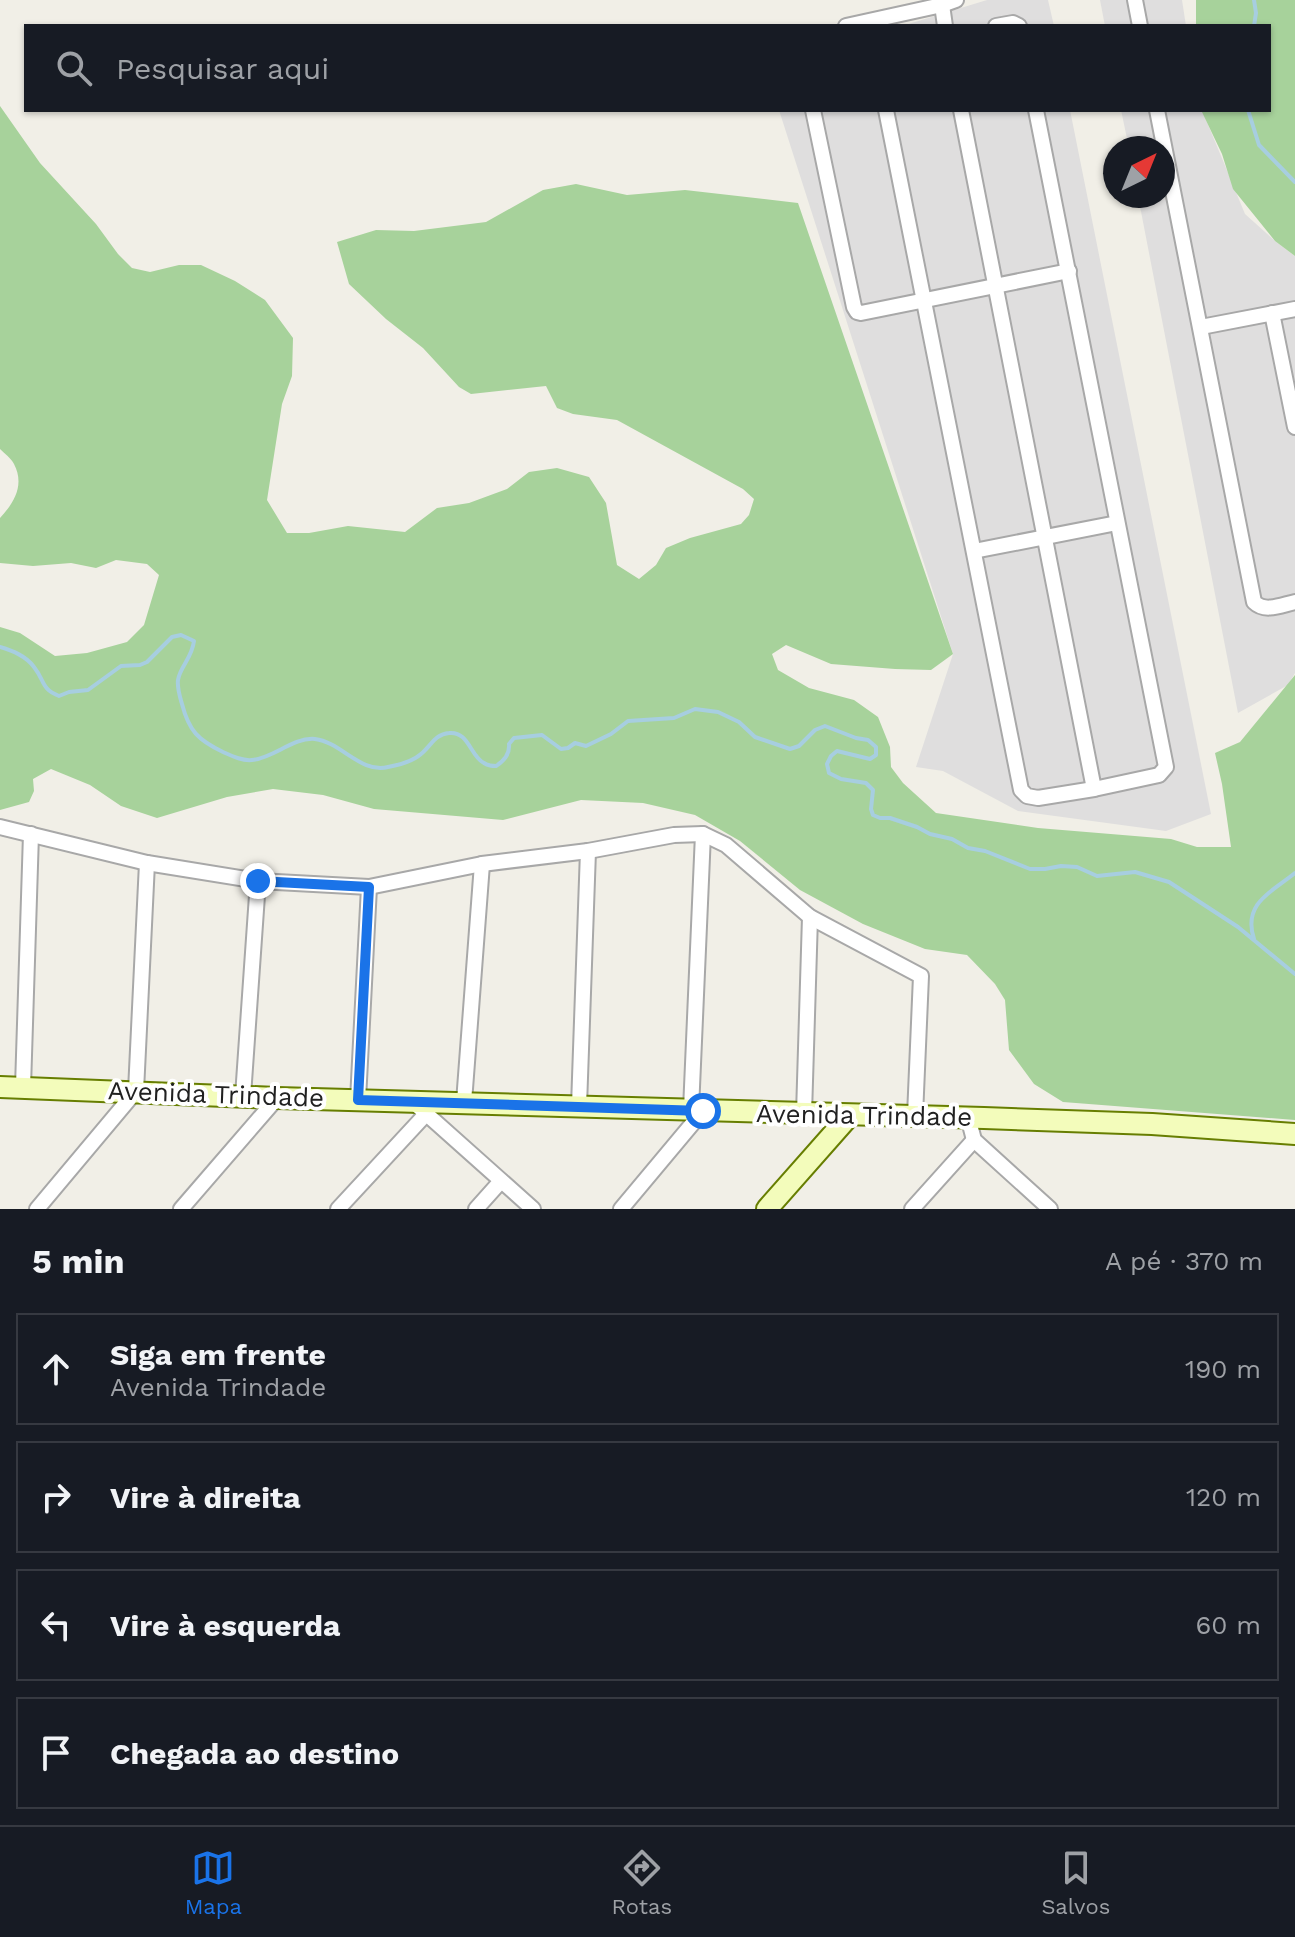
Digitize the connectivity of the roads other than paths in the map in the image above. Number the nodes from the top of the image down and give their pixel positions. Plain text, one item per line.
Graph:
1 (1135, 0) edge
2 (951, 2) edge
3 (855, 24) edge
4 (946, 24) edge
5 (1140, 24) edge
6 (813, 112) edge
7 (886, 112) edge
8 (961, 112) edge
9 (1036, 112) edge
10 (1157, 112) edge
11 (1069, 271) junction
12 (995, 286) junction
13 (924, 300) junction
14 (1295, 309) edge
15 (1272, 313) junction
16 (1201, 327) junction
17 (1295, 427) edge
18 (1117, 523) junction
19 (1045, 537) junction
20 (974, 551) junction
21 (1295, 602) edge
22 (1094, 789) junction
23 (0, 827) edge
24 (31, 834) junction
25 (703, 834) junction
26 (588, 851) junction
27 (147, 863) junction
28 (482, 864) junction
29 (258, 881) junction
30 (369, 887) junction
31 (810, 917) junction
32 (0, 1087) edge
33 (23, 1087) junction
34 (136, 1091) junction
35 (243, 1096) junction
36 (277, 1098) junction
37 (358, 1100) junction
38 (464, 1102) junction
39 (579, 1106) junction
40 (419, 1107) junction
41 (697, 1110) junction
42 (804, 1114) junction
43 (850, 1115) junction
44 (915, 1116) junction
45 (968, 1117) junction
46 (1295, 1134) edge
47 (974, 1140) junction
48 (501, 1181) junction
49 (37, 1209) edge
50 (181, 1209) edge
51 (338, 1209) edge
52 (476, 1209) edge
53 (533, 1209) edge
54 (621, 1209) edge
55 (767, 1209) edge
56 (912, 1209) edge
57 (1050, 1209) edge

1 - 5 street
2 - 3 street
2 - 4 street
6 - 13 street
7 - 13 street
8 - 12 street
9 - 11 street
10 - 16 street
11 - 12 street
11 - 18 street
12 - 13 street
12 - 19 street
13 - 20 street
14 - 15 street
15 - 16 street
15 - 17 street
16 - 21 street
18 - 19 street
18 - 22 street
19 - 20 street
19 - 22 street
20 - 22 street
23 - 24 street
24 - 27 street
24 - 33 street
25 - 26 street
25 - 31 street
25 - 41 street
26 - 28 street
26 - 39 street
27 - 29 street
27 - 34 street
28 - 30 street
28 - 38 street
29 - 30 street
29 - 35 street
30 - 37 street
31 - 42 street
31 - 44 street
32 - 33 main road, Avenida Trindade
33 - 34 main road, Avenida Trindade
34 - 35 main road, Avenida Trindade
34 - 49 street
35 - 36 main road, Avenida Trindade
36 - 37 main road, Avenida Trindade
36 - 50 street
37 - 40 main road, Avenida Trindade
38 - 39 main road, Avenida Trindade
38 - 40 main road, Avenida Trindade
39 - 41 main road, Avenida Trindade
40 - 48 street
40 - 51 street
41 - 42 main road, Avenida Trindade
41 - 54 street
42 - 43 main road, Avenida Trindade
43 - 44 main road, Avenida Trindade
43 - 55 main road
44 - 45 main road, Avenida Trindade
45 - 46 main road, Avenida Trindade
45 - 47 street
47 - 56 street
47 - 57 street
48 - 52 street
48 - 53 street

